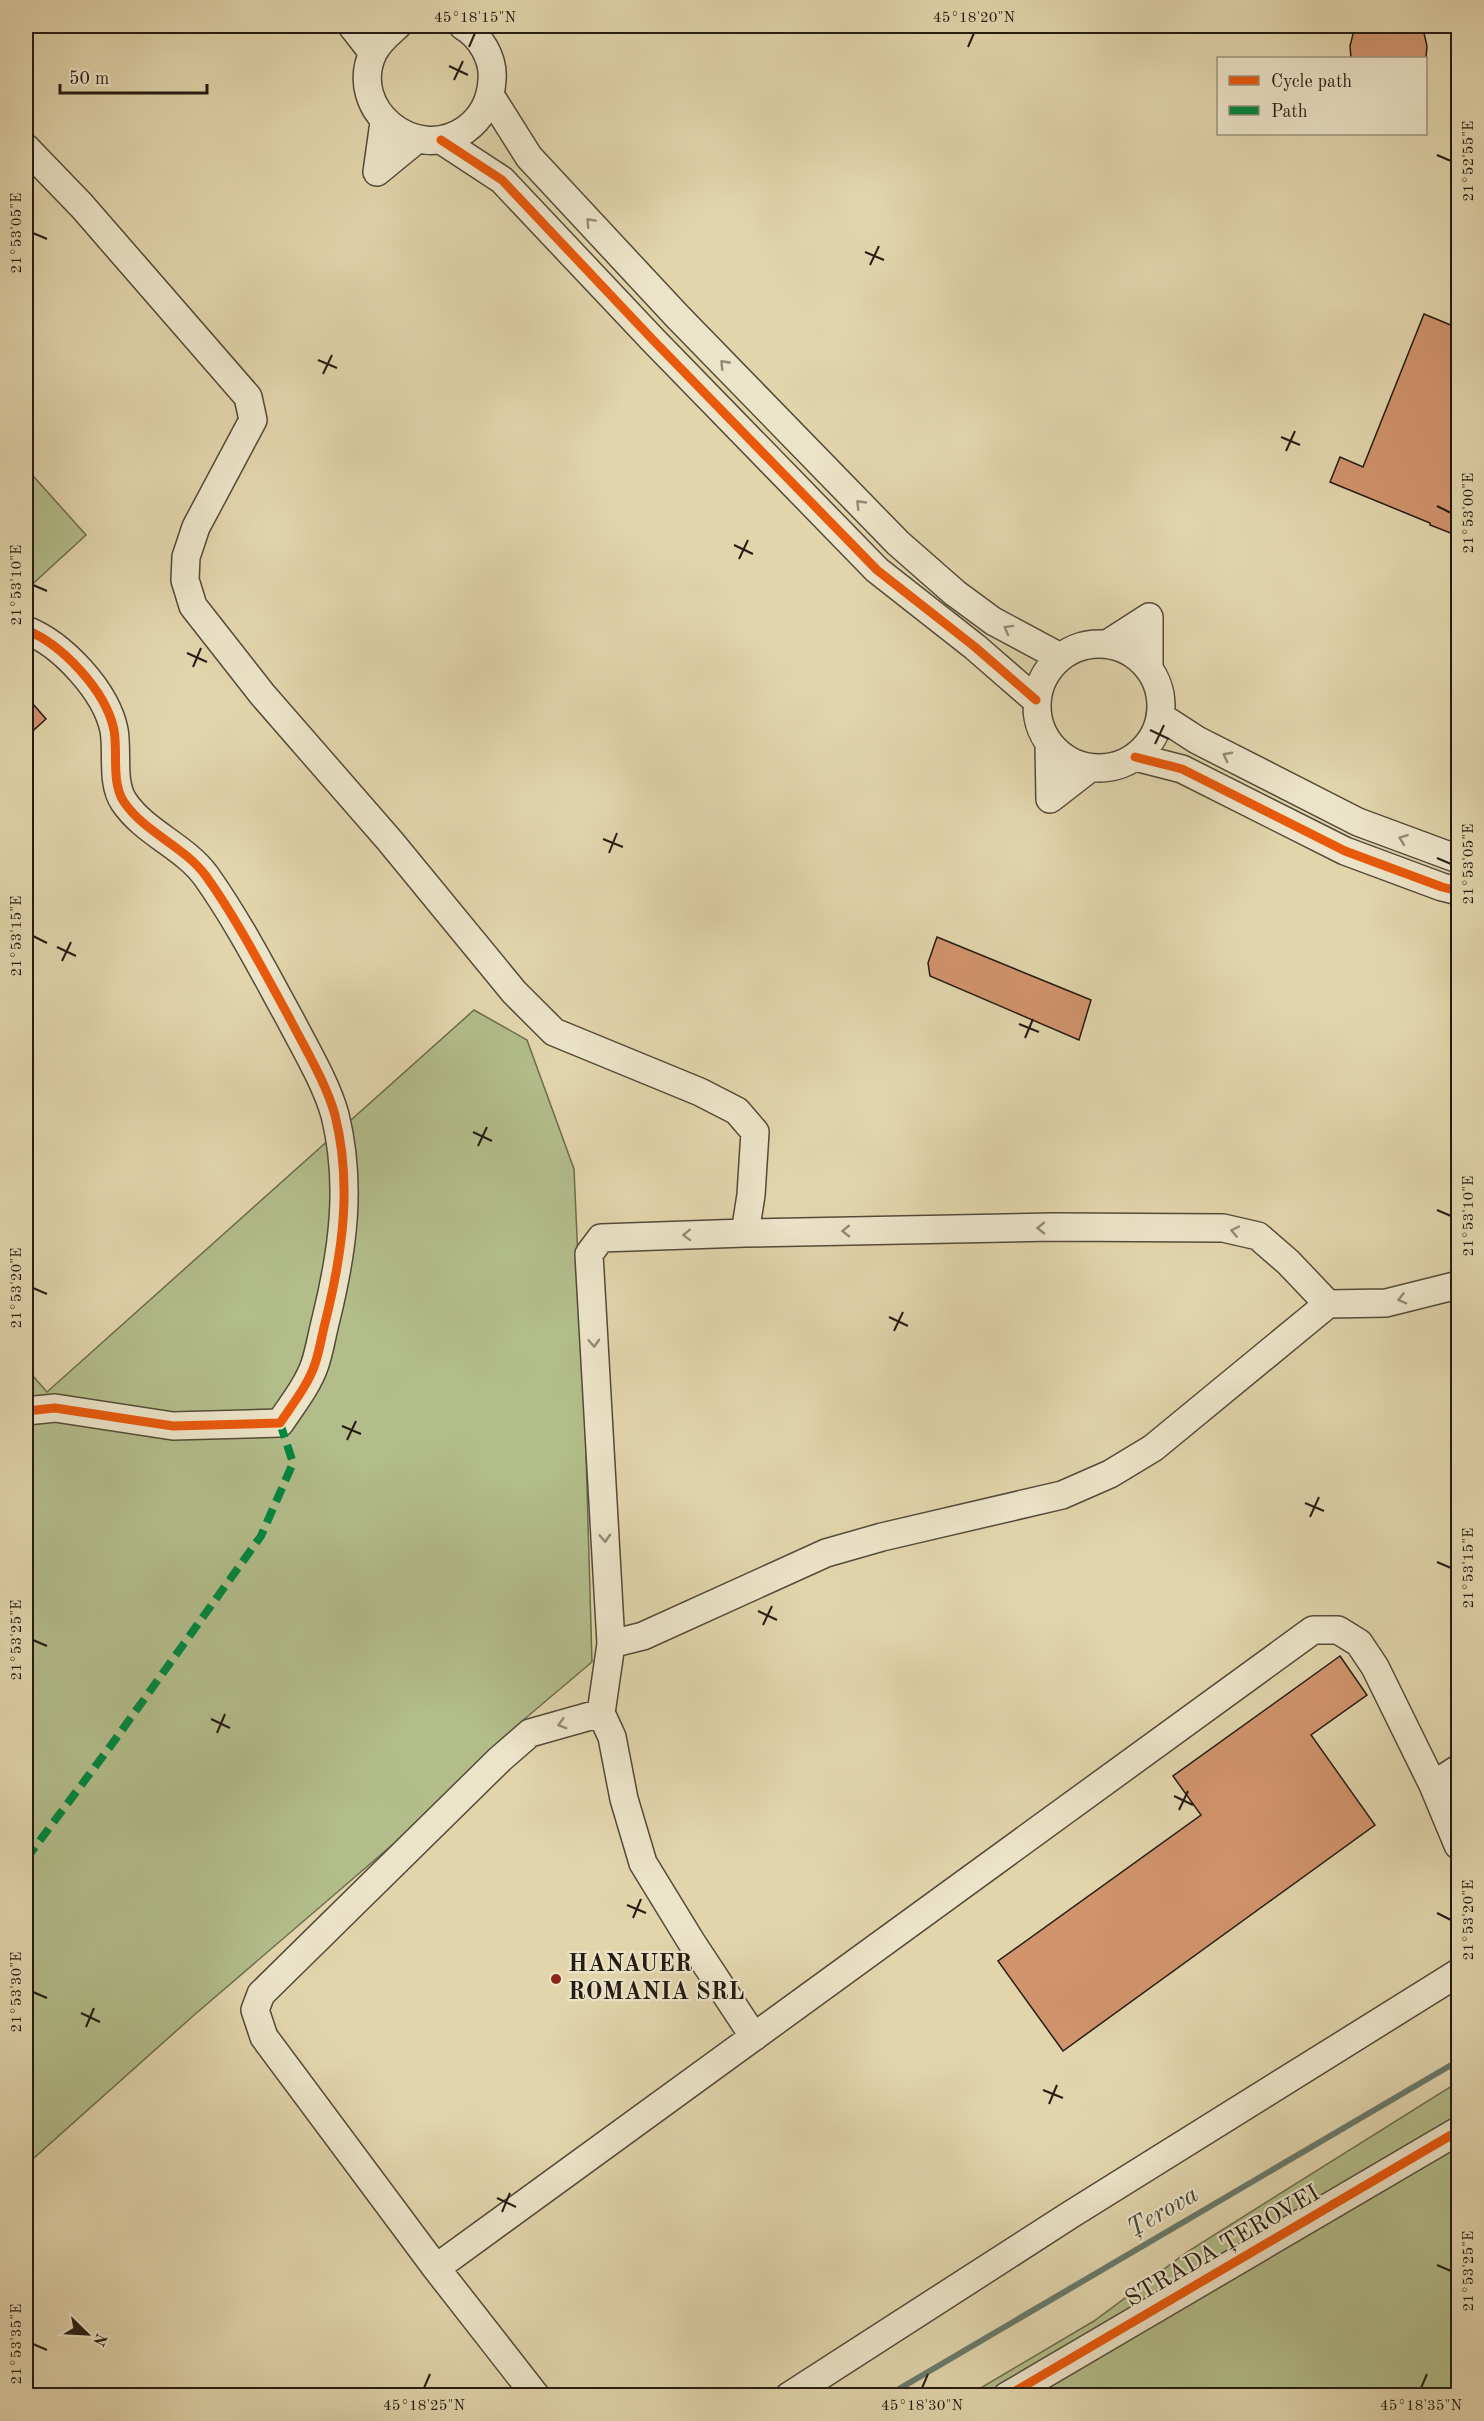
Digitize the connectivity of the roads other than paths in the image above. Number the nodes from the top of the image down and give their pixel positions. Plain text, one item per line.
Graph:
1 (352, 26) edge
2 (397, 26) edge
3 (475, 31) edge
4 (373, 53) junction
5 (490, 95) junction
6 (384, 122) junction
7 (428, 140) junction
8 (26, 148) edge
9 (26, 630) edge
10 (1107, 644) junction
11 (1060, 657) junction
12 (1149, 668) junction
13 (1036, 700) junction
14 (1161, 716) junction
15 (1049, 745) junction
16 (1135, 757) junction
17 (1090, 768) junction
18 (1458, 859) edge
19 (1458, 891) edge
20 (745, 1233) junction
21 (1458, 1285) edge
22 (1328, 1304) junction
23 (26, 1411) edge
24 (611, 1644) junction
25 (600, 1713) junction
26 (1458, 1769) edge
27 (1433, 1785) junction
28 (1458, 1845) edge
29 (1458, 1972) edge
30 (754, 2037) junction
31 (1458, 2132) edge
32 (436, 2268) junction
33 (536, 2396) edge
34 (789, 2396) edge
35 (1007, 2396) edge

1 - 4 street
2 - 4 street
3 - 5 street
4 - 6 street
5 - 7 street
11 -> 5 street
6 - 7 street
6 - 7 street
7 - 13 street
8 - 20 street
9 - 23 street
10 - 11 street
10 - 12 street
10 - 12 street
11 - 13 street
12 - 14 street
13 - 15 street
14 - 16 street
18 -> 14 street
15 - 17 street
15 - 17 street
16 - 17 street
16 - 19 street
22 -> 20 street
20 -> 24 street
21 -> 22 street
22 - 24 street
24 - 25 street
25 - 30 street
25 -> 32 street
26 - 27 street
27 - 28 street
27 - 30 street
29 - 34 street
30 - 32 street
31 - 35 street, STRADA ȚEROVEI
32 - 33 street

